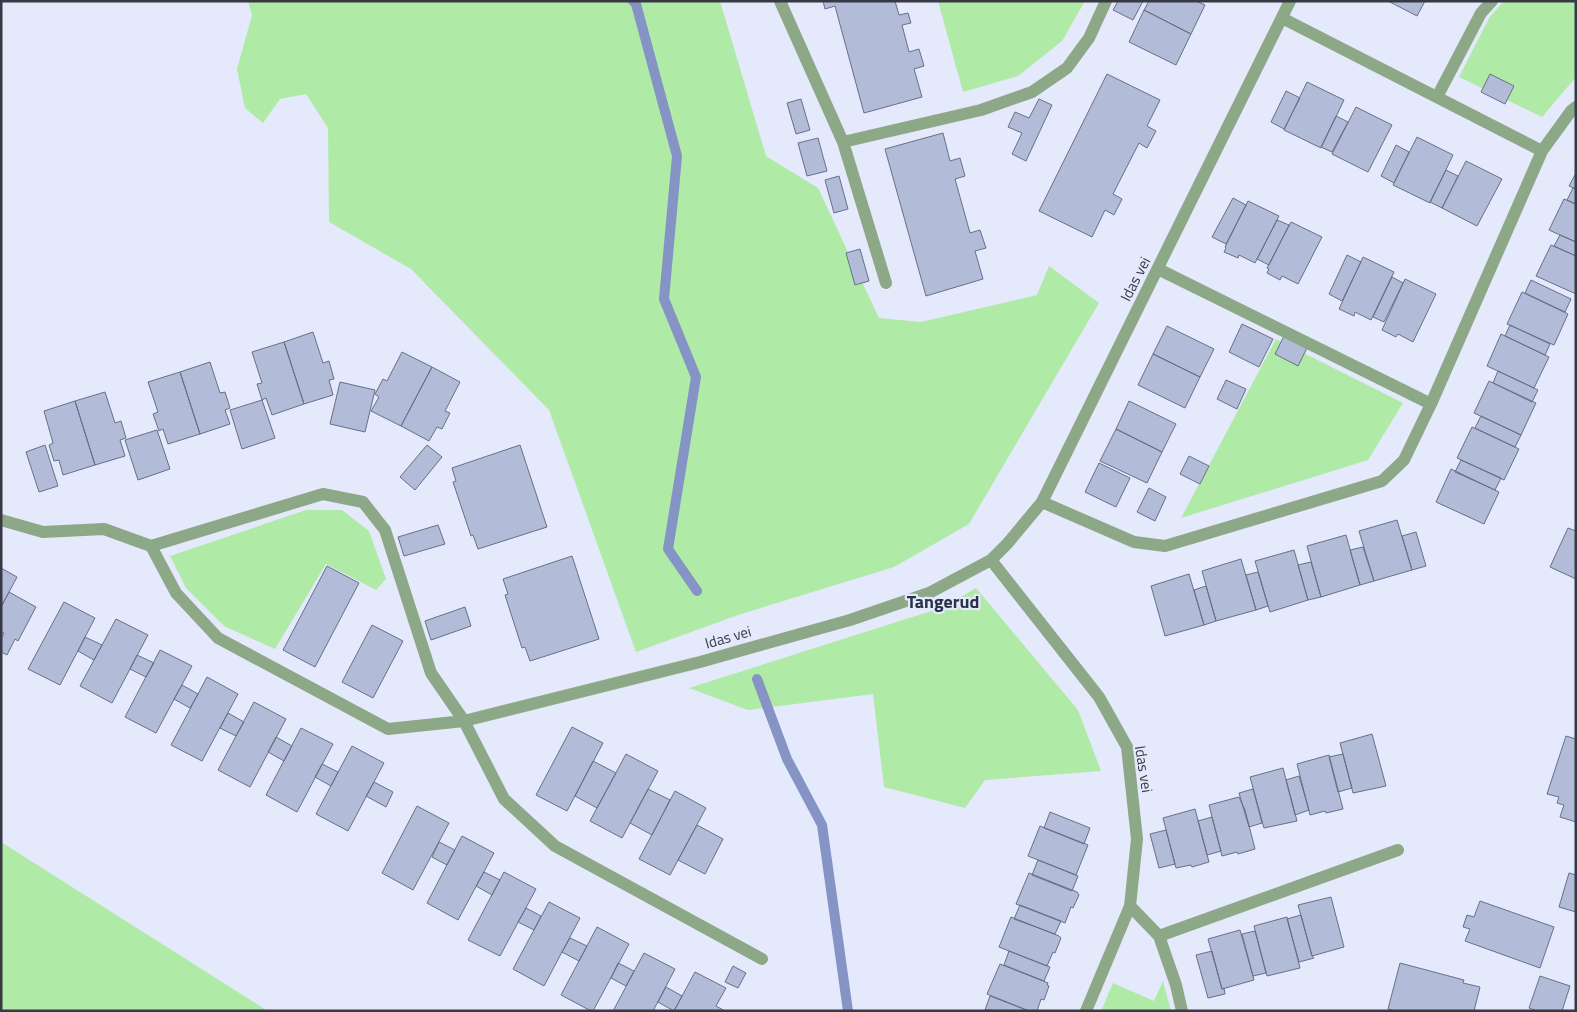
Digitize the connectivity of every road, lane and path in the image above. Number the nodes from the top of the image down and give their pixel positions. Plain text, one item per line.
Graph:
1 (780, 1) edge
2 (1106, 1) edge
3 (1290, 1) edge
4 (1492, 1) edge
5 (1282, 18) junction
6 (1437, 97) junction
7 (1576, 107) edge
8 (843, 142) junction
9 (1542, 151) junction
10 (1158, 269) junction
11 (886, 283) dead end
12 (1431, 404) junction
13 (1042, 502) junction
14 (1, 520) edge
15 (151, 546) junction
16 (991, 560) junction
17 (464, 721) junction
18 (1398, 850) dead end
19 (1130, 906) junction
20 (1159, 936) junction
21 (762, 959) dead end
22 (1086, 1011) edge
23 (1182, 1011) edge

1 - 8 street
2 - 8 street
3 - 5 street, Idas vei
4 - 6 street
5 - 6 street
5 - 10 street, Idas vei
6 - 9 street
7 - 9 street
8 - 11 street
9 - 12 street
10 - 12 street
10 - 13 street, Idas vei
12 - 13 street
13 - 16 street, Idas vei
14 - 15 street
15 - 17 street, Idas vei
15 - 17 street
16 - 17 street, Idas vei
16 - 19 street, Idas vei
17 - 21 street
18 - 20 street
19 - 20 street
19 - 22 street, Idas vei
20 - 23 street

